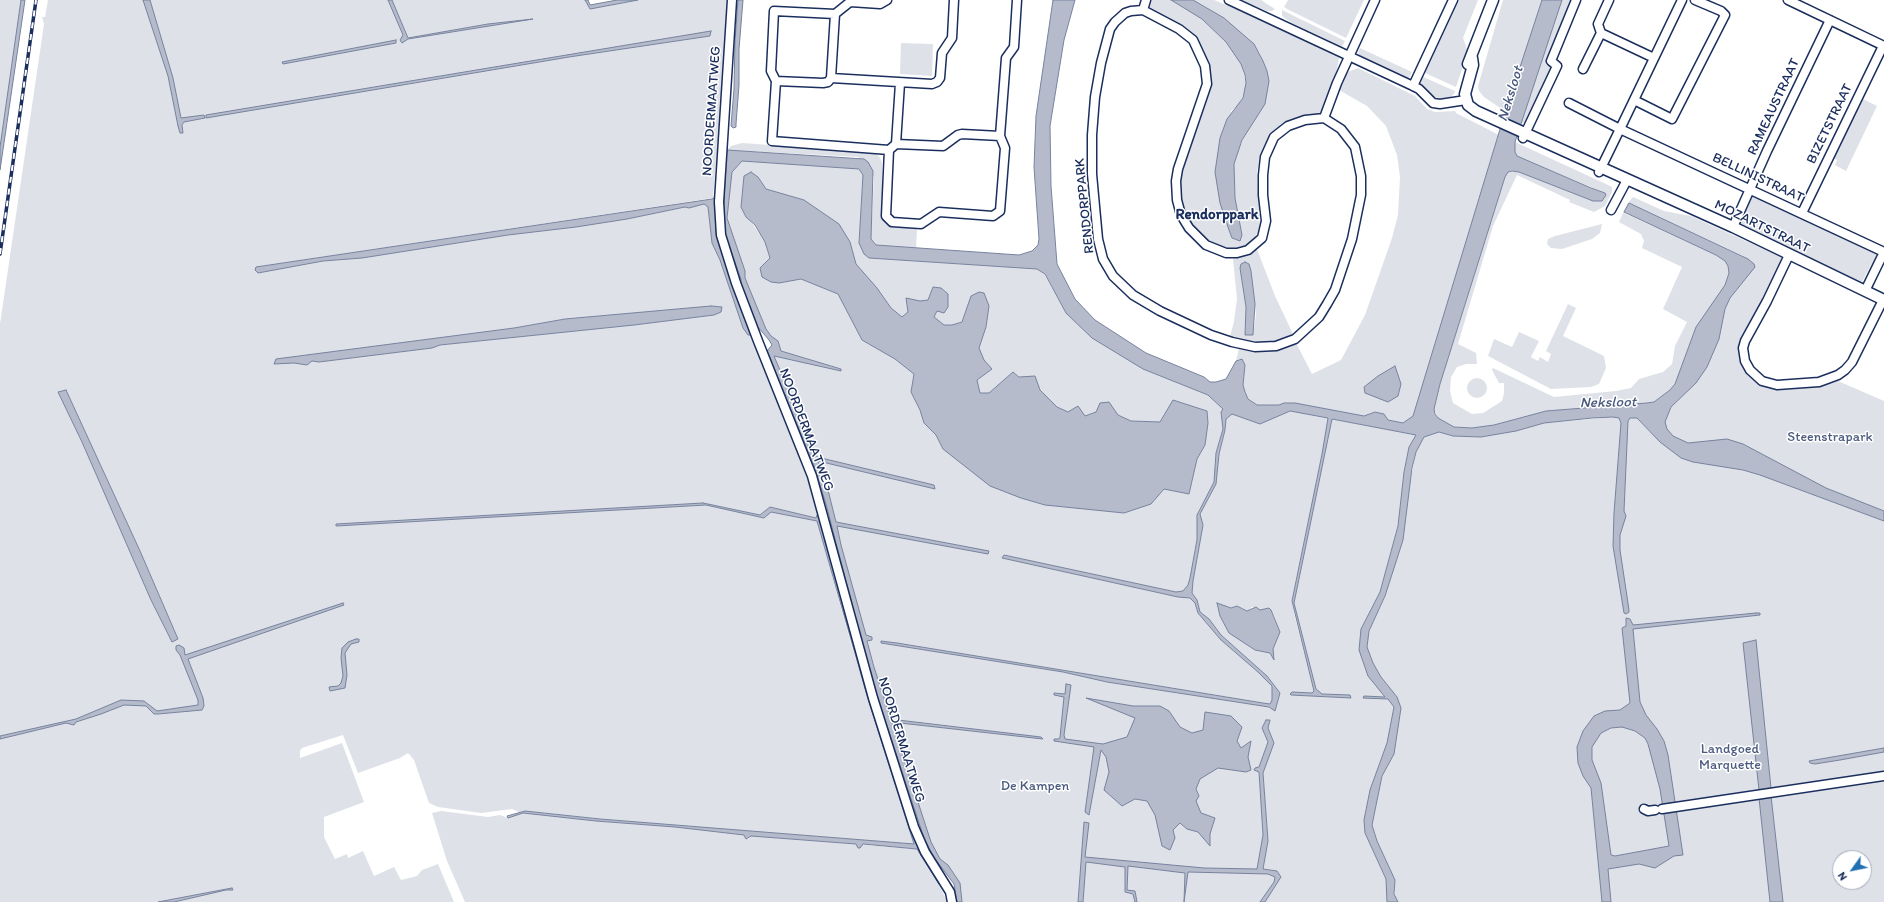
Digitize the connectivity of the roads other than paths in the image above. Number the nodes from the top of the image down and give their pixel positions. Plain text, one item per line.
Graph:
1 (732, 0) edge
2 (887, 0) edge
3 (954, 0) edge
4 (1017, 0) edge
5 (1146, 0) edge
6 (1229, 0) edge
7 (1375, 0) edge
8 (1453, 0) edge
9 (1493, 0) edge
10 (1576, 0) edge
11 (1609, 0) edge
12 (1682, 0) edge
13 (1695, 0) edge
14 (1788, 0) edge
15 (1143, 10) junction
16 (835, 14) junction
17 (1830, 20) junction
18 (1601, 33) junction
19 (1884, 46) edge
20 (1349, 57) junction
21 (1654, 58) junction
22 (1583, 69) dead end
23 (831, 78) junction
24 (776, 81) junction
25 (900, 83) junction
26 (1413, 86) junction
27 (1634, 100) junction
28 (1462, 101) junction
29 (1569, 103) dead end
30 (1324, 118) junction
31 (1620, 129) junction
32 (1521, 134) junction
33 (1000, 136) junction
34 (892, 147) junction
35 (1600, 170) junction
36 (1627, 180) junction
37 (1750, 188) junction
38 (1611, 210) dead end
39 (1802, 213) junction
40 (1733, 227) junction
41 (1884, 252) edge
42 (1789, 255) junction
43 (1865, 291) junction
44 (1884, 300) edge
45 (1884, 776) edge
46 (1644, 809) dead end
47 (952, 902) edge

1 - 47 street, NOORDERMAATWEG
2 - 16 street
3 - 25 street
4 - 33 street
5 - 15 street
6 - 20 street
7 - 20 street
8 - 26 street
9 - 28 main road
10 - 32 street
11 - 18 street
12 - 21 street
13 - 27 street
14 - 17 street
15 - 30 street
15 - 30 street, RENDORPPARK
16 - 23 street
16 - 24 street
17 - 19 street
17 - 37 street, RAMEAUSTRAAT
18 - 21 street
18 - 22 street
19 - 39 street, BIZETSTRAAT
20 - 26 street
20 - 30 street
21 - 27 street
23 - 24 street
23 - 25 street
24 - 34 street
25 - 34 street
26 - 28 street
27 - 31 street
28 - 32 main road, MOZARTSTRAAT
29 - 31 street, BELLINISTRAAT
31 - 35 street
31 - 37 street, BELLINISTRAAT
32 - 35 main road, MOZARTSTRAAT
33 - 34 street
33 - 34 street
35 - 36 main road, MOZARTSTRAAT
36 - 38 street
36 - 40 main road, MOZARTSTRAAT
37 - 39 street, BELLINISTRAAT
37 - 40 street, RAMEAUSTRAAT
39 - 41 street, BELLINISTRAAT
40 - 42 main road, MOZARTSTRAAT
41 - 43 street
42 - 43 main road, MOZARTSTRAAT
42 - 44 street
43 - 44 main road, MOZARTSTRAAT
45 - 46 street

